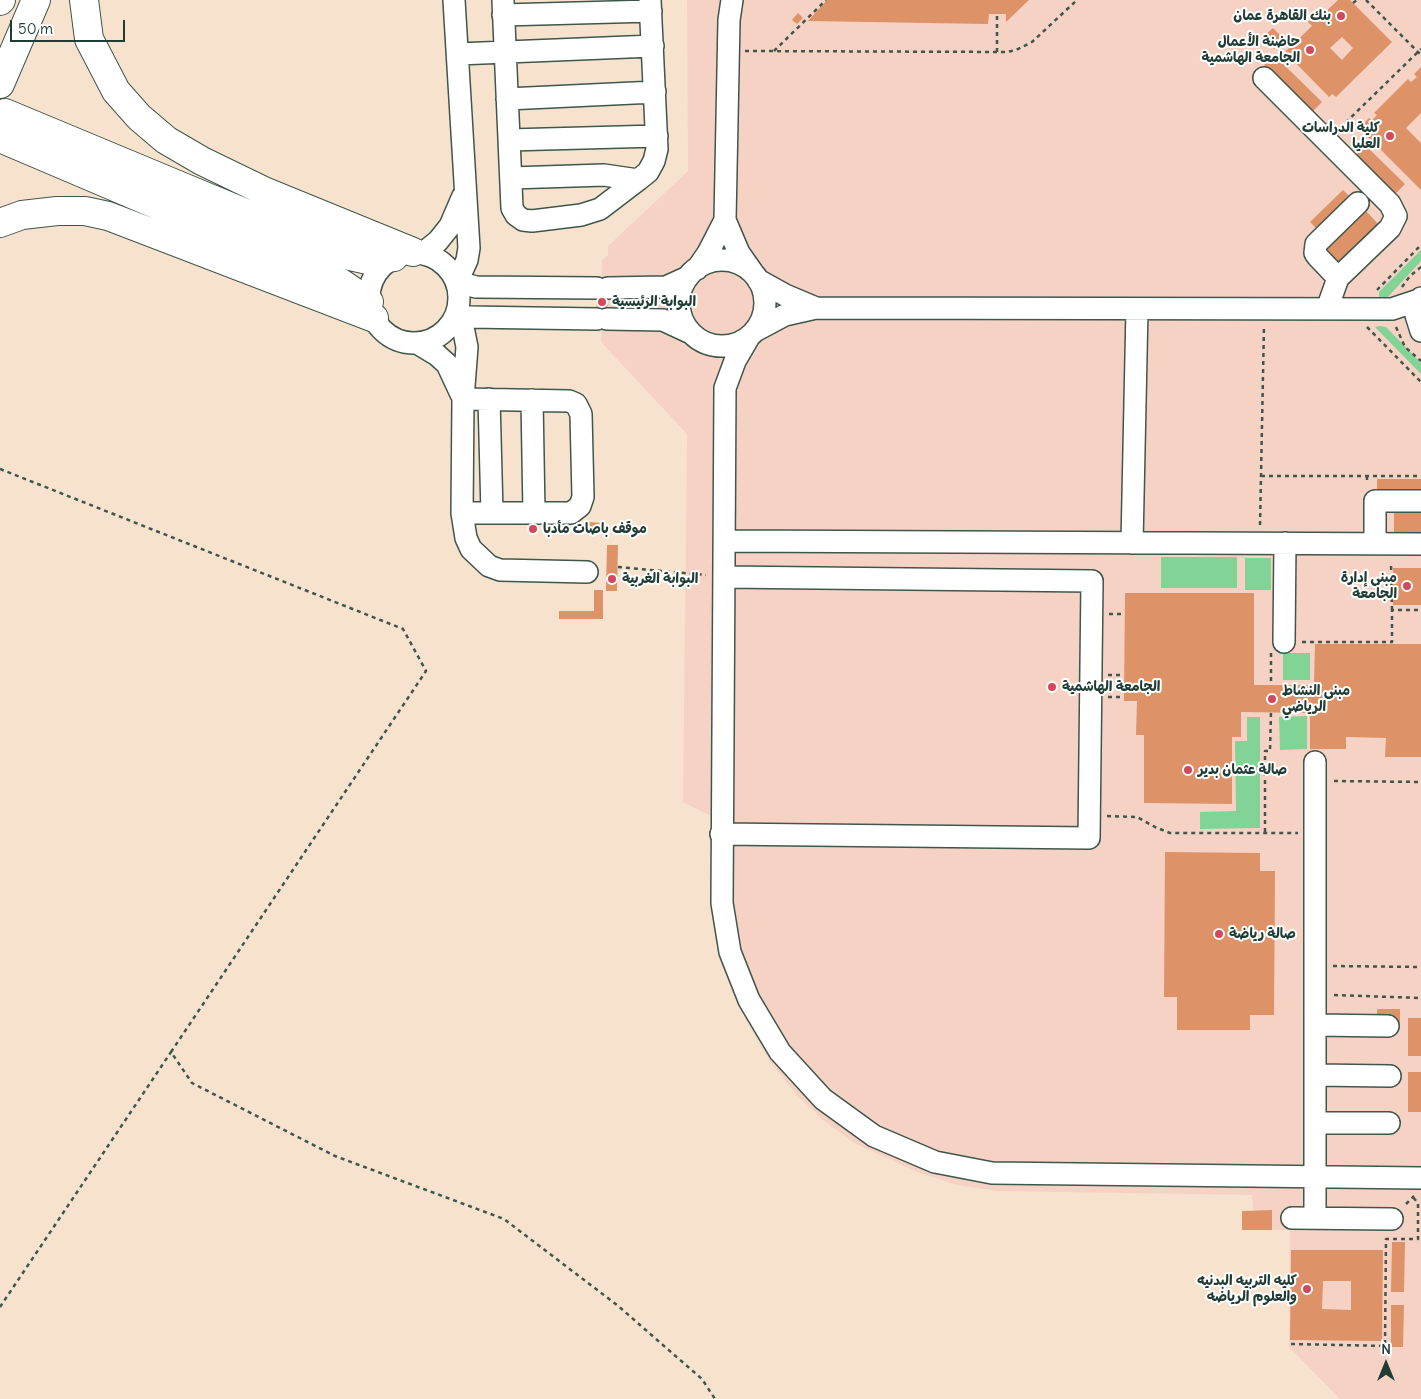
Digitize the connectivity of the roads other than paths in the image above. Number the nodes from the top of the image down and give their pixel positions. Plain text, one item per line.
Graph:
1 (36, 0) edge
2 (84, 0) edge
3 (454, 0) edge
4 (732, 0) edge
5 (651, 5) edge
6 (503, 8) edge
7 (653, 46) junction
8 (506, 51) junction
9 (458, 54) junction
10 (1264, 78) dead end
11 (0, 84) edge
12 (655, 92) junction
13 (508, 99) junction
14 (2, 126) edge
15 (657, 136) junction
16 (509, 140) junction
17 (511, 178) junction
18 (638, 180) junction
19 (465, 191) junction
20 (1358, 203) dead end
21 (725, 220) junction
22 (0, 223) edge
23 (410, 254) junction
24 (692, 273) junction
25 (755, 277) junction
26 (1338, 278) junction
27 (458, 282) junction
28 (597, 288) junction
29 (1420, 299) edge
30 (816, 308) junction
31 (1137, 309) junction
32 (1326, 309) junction
33 (371, 310) junction
34 (1391, 317) junction
35 (455, 318) junction
36 (597, 318) junction
37 (1419, 327) edge
38 (752, 334) junction
39 (696, 337) junction
40 (417, 343) junction
41 (725, 388) junction
42 (463, 399) junction
43 (489, 399) junction
44 (532, 400) junction
45 (1421, 501) edge
46 (462, 513) junction
47 (492, 513) junction
48 (534, 513) junction
49 (725, 541) junction
50 (1132, 543) junction
51 (1285, 543) junction
52 (1375, 543) junction
53 (1421, 544) edge
54 (587, 572) dead end
55 (725, 577) junction
56 (1284, 642) road end
57 (1315, 771) road end
58 (721, 834) junction
59 (1315, 1025) junction
60 (1388, 1026) dead end
61 (1315, 1075) junction
62 (1390, 1076) dead end
63 (1315, 1123) junction
64 (1389, 1123) dead end
65 (1315, 1178) junction
66 (1421, 1178) edge
67 (1399, 1211) road end
68 (1292, 1218) dead end
69 (1315, 1218) junction

1 - 11 highway
2 - 23 highway
3 - 9 street
4 - 21 street
5 - 6 street
5 - 7 street
6 - 8 street
7 - 8 street
7 - 12 street
8 - 9 street
8 - 13 street
9 - 19 street
10 - 26 street
12 - 13 street
12 - 15 street
13 - 16 street
14 - 23 highway
14 - 33 highway
15 - 16 street
15 - 18 street
16 - 17 street
17 - 18 street
17 - 18 street
19 - 23 street
19 - 27 street
20 - 26 street
21 - 24 street
21 - 25 street
22 - 33 highway
23 - 27 street
23 - 33 street
24 - 25 street
24 - 28 street
24 - 39 street
25 - 30 street
25 - 38 street
26 - 32 street
27 - 28 street
27 - 35 street
28 - 36 street
29 - 34 street
29 - 37 street
30 - 31 street
30 - 38 street
31 - 32 street
31 - 50 street
32 - 34 street
33 - 40 street
34 - 37 street
35 - 36 street
35 - 40 street
35 - 42 street
36 - 39 street
38 - 39 street
38 - 41 street
39 - 41 street
40 - 42 street
41 - 49 street
42 - 43 street
42 - 46 street
43 - 44 street
43 - 47 street
44 - 48 street
44 - 48 street
45 - 52 street
46 - 47 street
46 - 54 street
47 - 48 street
49 - 50 street
49 - 55 street
50 - 51 street
51 - 52 street
51 - 56 street
52 - 53 street
55 - 58 street
55 - 58 street
57 - 59 street
58 - 65 street
59 - 60 street
59 - 61 street
61 - 62 street
61 - 63 street
63 - 64 street
63 - 65 street
65 - 66 street
65 - 69 street
67 - 69 street
68 - 69 street

